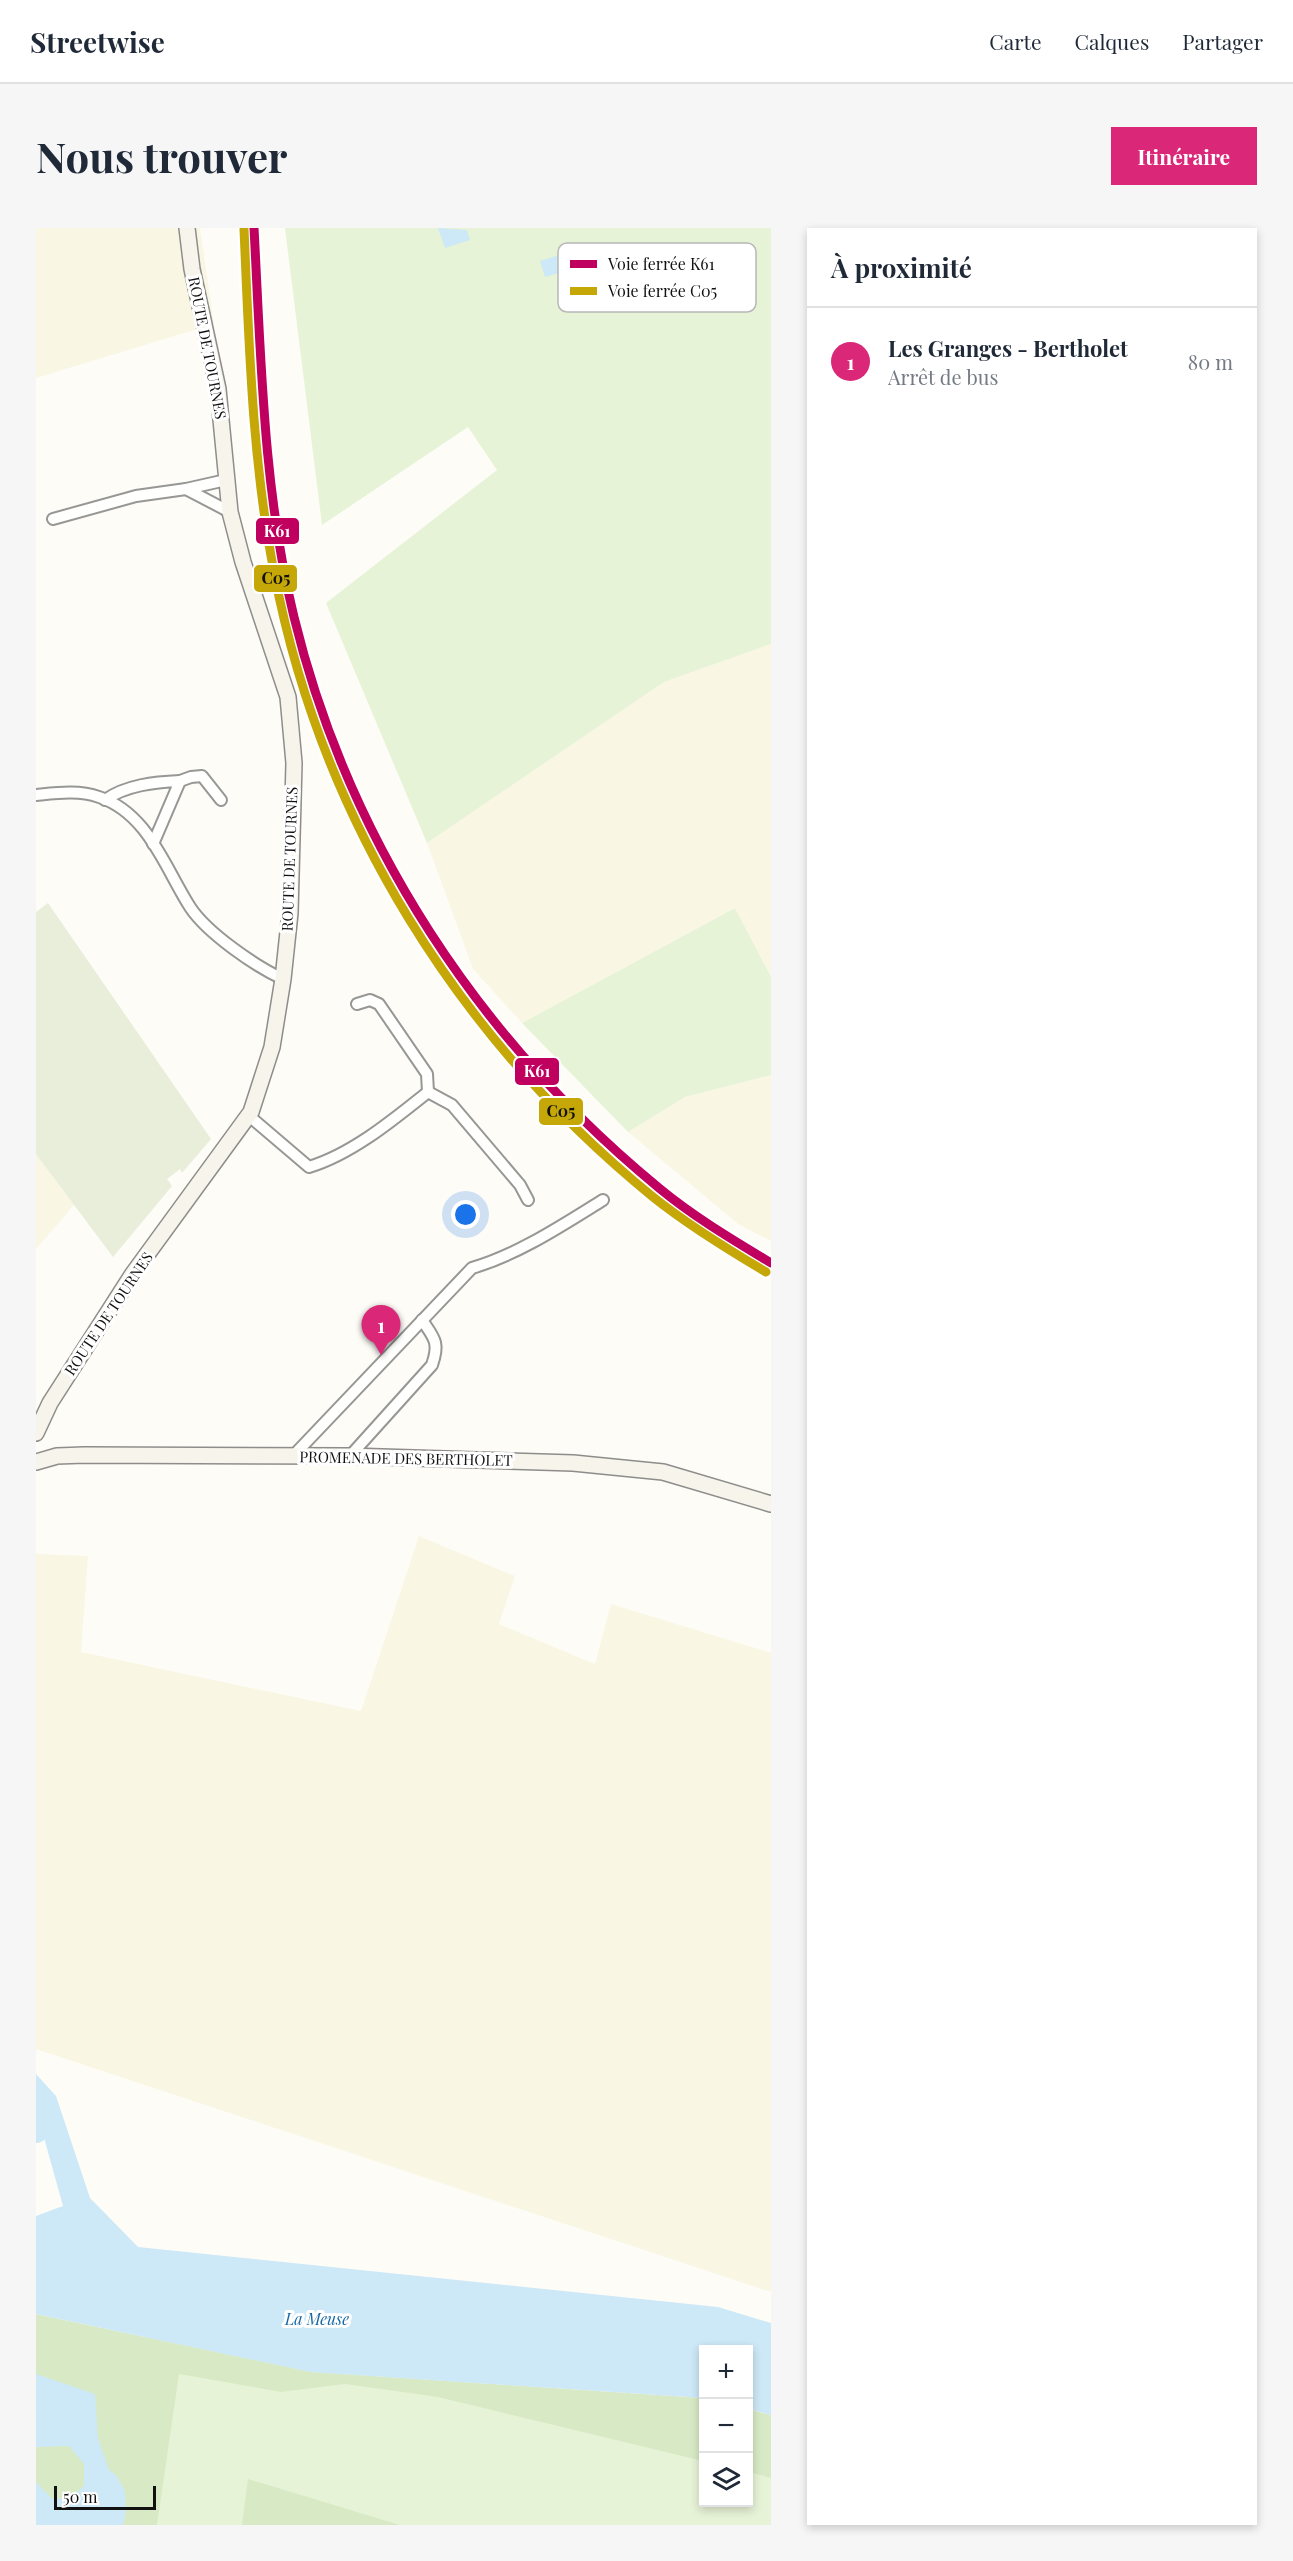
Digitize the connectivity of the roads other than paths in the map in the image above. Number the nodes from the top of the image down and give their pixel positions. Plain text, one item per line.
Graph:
1 (187, 228) edge
2 (226, 480) junction
3 (186, 489) junction
4 (230, 512) junction
5 (53, 519) dead end
6 (180, 781) junction
7 (36, 795) edge
8 (105, 800) junction
9 (221, 800) dead end
10 (153, 844) junction
11 (284, 979) junction
12 (357, 1004) dead end
13 (428, 1092) junction
14 (248, 1115) junction
15 (528, 1200) dead end
16 (603, 1200) dead end
17 (422, 1320) junction
18 (36, 1433) edge
19 (293, 1456) junction
20 (350, 1456) junction
21 (36, 1462) edge
22 (771, 1504) edge

1 - 2 main road, ROUTE DE TOURNES
2 - 3 street
2 - 4 main road, ROUTE DE TOURNES
3 - 4 street
3 - 5 street
4 - 11 main road, ROUTE DE TOURNES
6 - 8 street
6 - 9 street
6 - 10 street
7 - 8 street
8 - 10 street
10 - 11 street
11 - 14 main road, ROUTE DE TOURNES
12 - 13 street
13 - 14 street
13 - 15 street
14 - 18 main road, ROUTE DE TOURNES
16 - 17 street
17 - 19 street
17 - 20 street
19 - 20 main road, PROMENADE DES BERTHOLET
19 - 21 main road, PROMENADE DES BERTHOLET
20 - 22 main road, PROMENADE DES BERTHOLET

